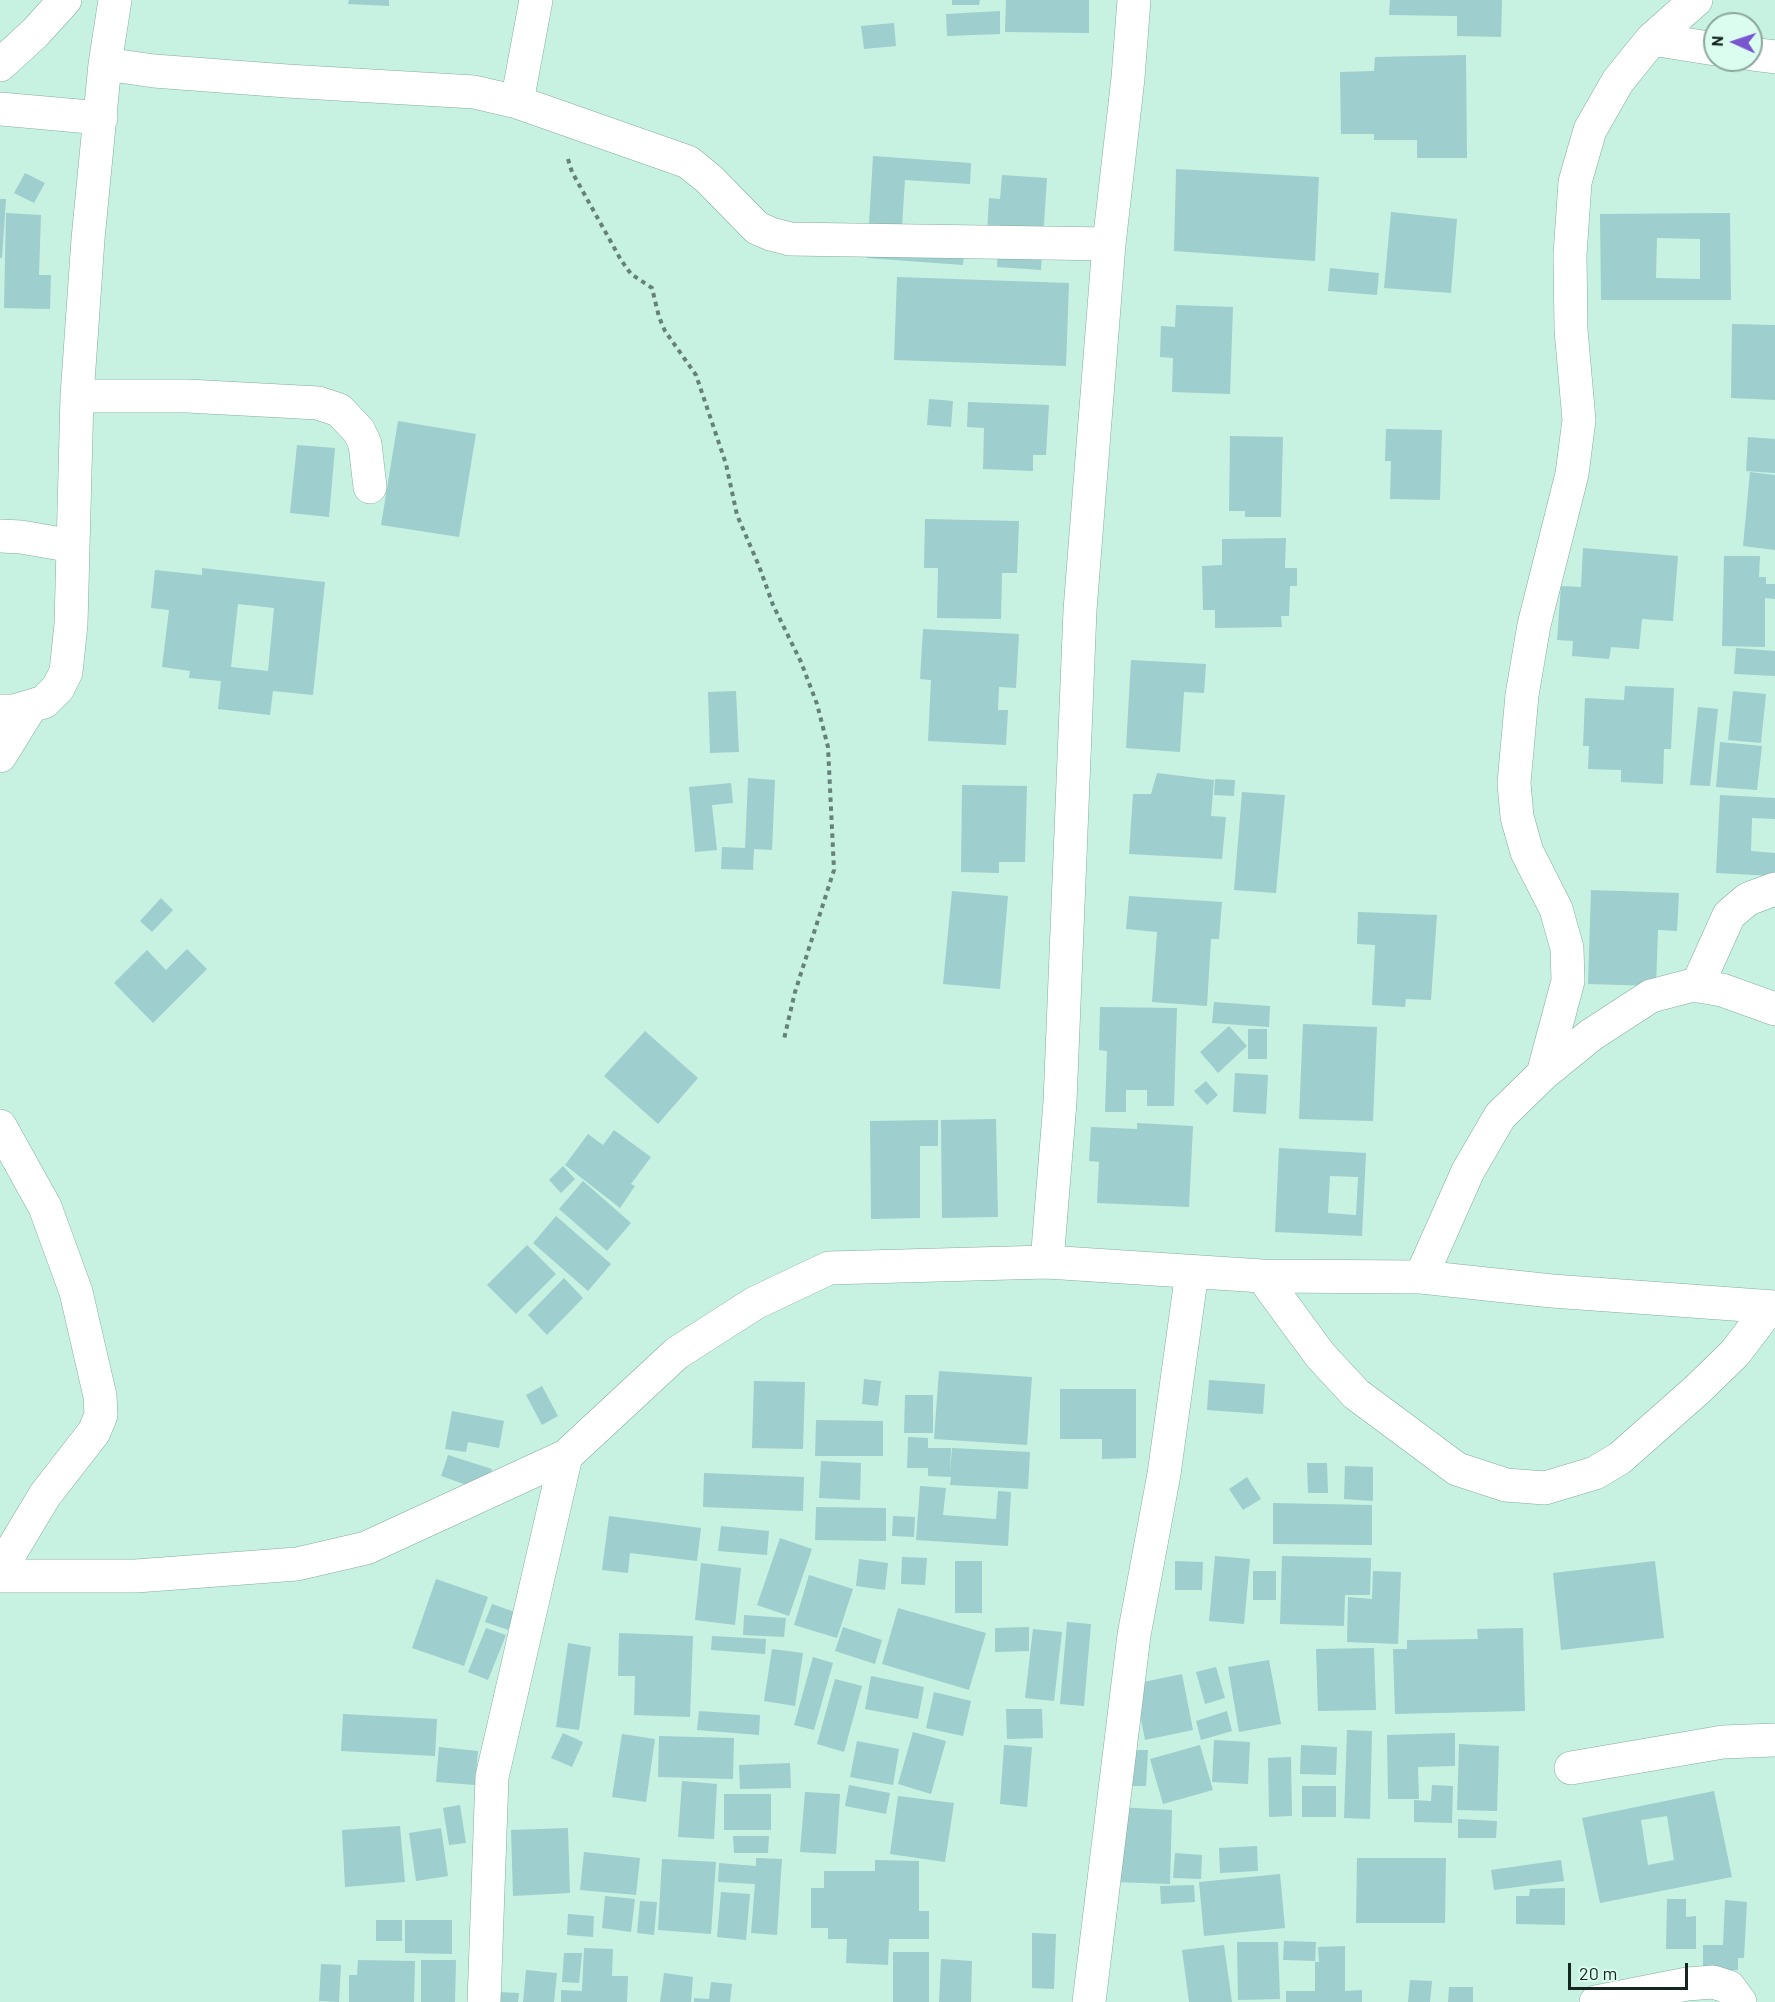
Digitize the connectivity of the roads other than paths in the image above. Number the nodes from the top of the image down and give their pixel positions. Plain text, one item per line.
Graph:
1 (65, 0) edge
2 (115, 0) edge
3 (536, 0) edge
4 (1134, 0) edge
5 (1696, 0) edge
6 (1652, 39) junction
7 (1703, 46) edge
8 (105, 64) junction
9 (0, 65) edge
10 (517, 102) junction
11 (0, 109) edge
12 (101, 118) junction
13 (1109, 244) junction
14 (77, 396) junction
15 (370, 487) dead end
16 (0, 536) edge
17 (73, 546) junction
18 (16, 709) edge
19 (0, 756) edge
20 (1775, 889) edge
21 (1696, 986) junction
22 (1775, 1009) edge
23 (1543, 1074) junction
24 (0, 1126) edge
25 (1047, 1262) junction
26 (1192, 1272) junction
27 (1262, 1276) junction
28 (1421, 1277) junction
29 (1772, 1307) edge
30 (566, 1456) junction
31 (0, 1570) edge
32 (0, 1576) edge
33 (1775, 1740) edge
34 (1571, 1768) dead end
35 (484, 2002) edge
36 (1089, 2002) edge
37 (1596, 2002) edge
38 (1740, 2002) edge

1 - 9 street
2 - 8 street
3 - 10 street
4 - 13 street
5 - 6 street
6 - 7 street
6 - 23 street
8 - 10 street
8 - 12 street
10 - 13 street
11 - 12 street
12 - 14 street
13 - 25 street
14 - 15 street
14 - 17 street
16 - 17 street
17 - 18 street
18 - 19 street
20 - 21 street
21 - 22 street
21 - 23 street
23 - 28 street
24 - 31 street
25 - 26 street
25 - 30 street
26 - 27 street
26 - 36 street
27 - 28 street
27 - 29 street
28 - 29 street
30 - 32 street
30 - 35 street
33 - 34 street
37 - 38 street

